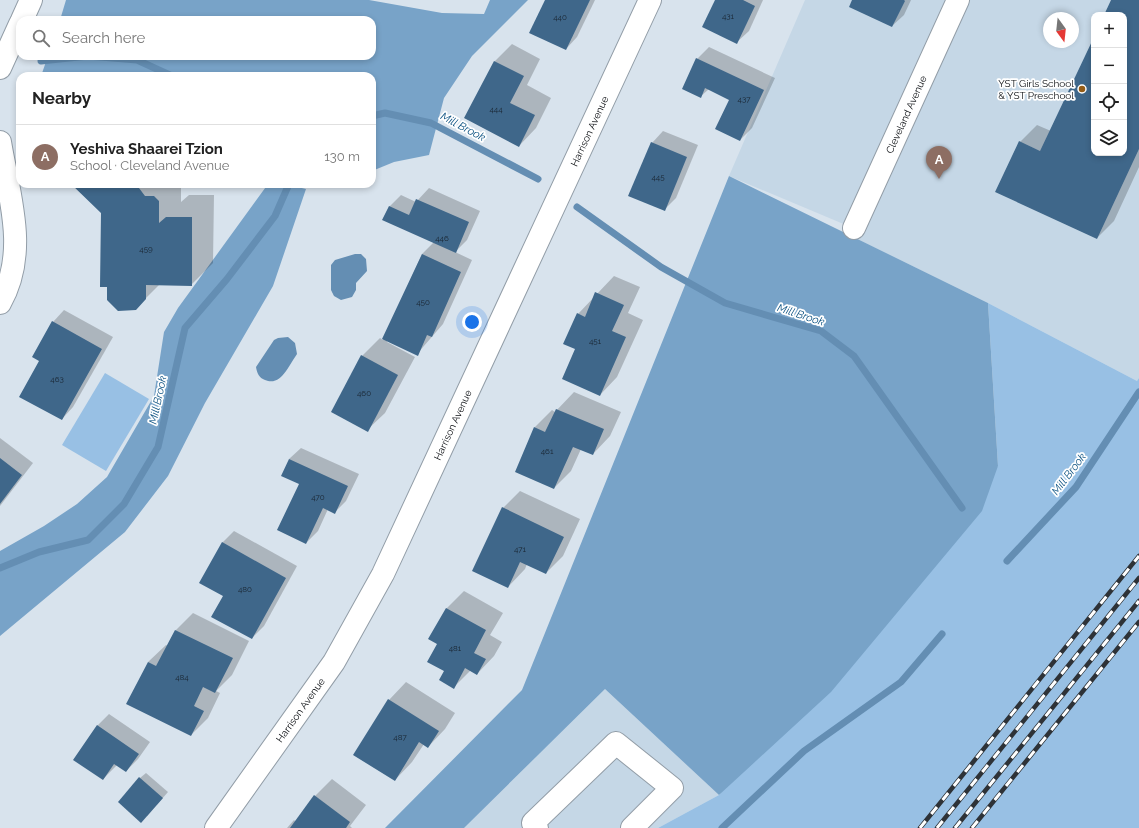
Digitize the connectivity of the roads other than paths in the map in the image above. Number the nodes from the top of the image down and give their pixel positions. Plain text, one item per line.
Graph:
1 (31, 0) edge
2 (650, 0) edge
3 (958, 0) edge
4 (24, 16) edge
5 (16, 33) edge
6 (0, 68) edge
7 (0, 142) edge
8 (854, 228) dead end
9 (0, 303) edge
10 (216, 828) edge
11 (537, 828) edge
12 (632, 828) edge

1 - 4 street
2 - 10 street, Harrison Avenue
3 - 8 street, Cleveland Avenue
5 - 6 street
7 - 9 street
11 - 12 street

